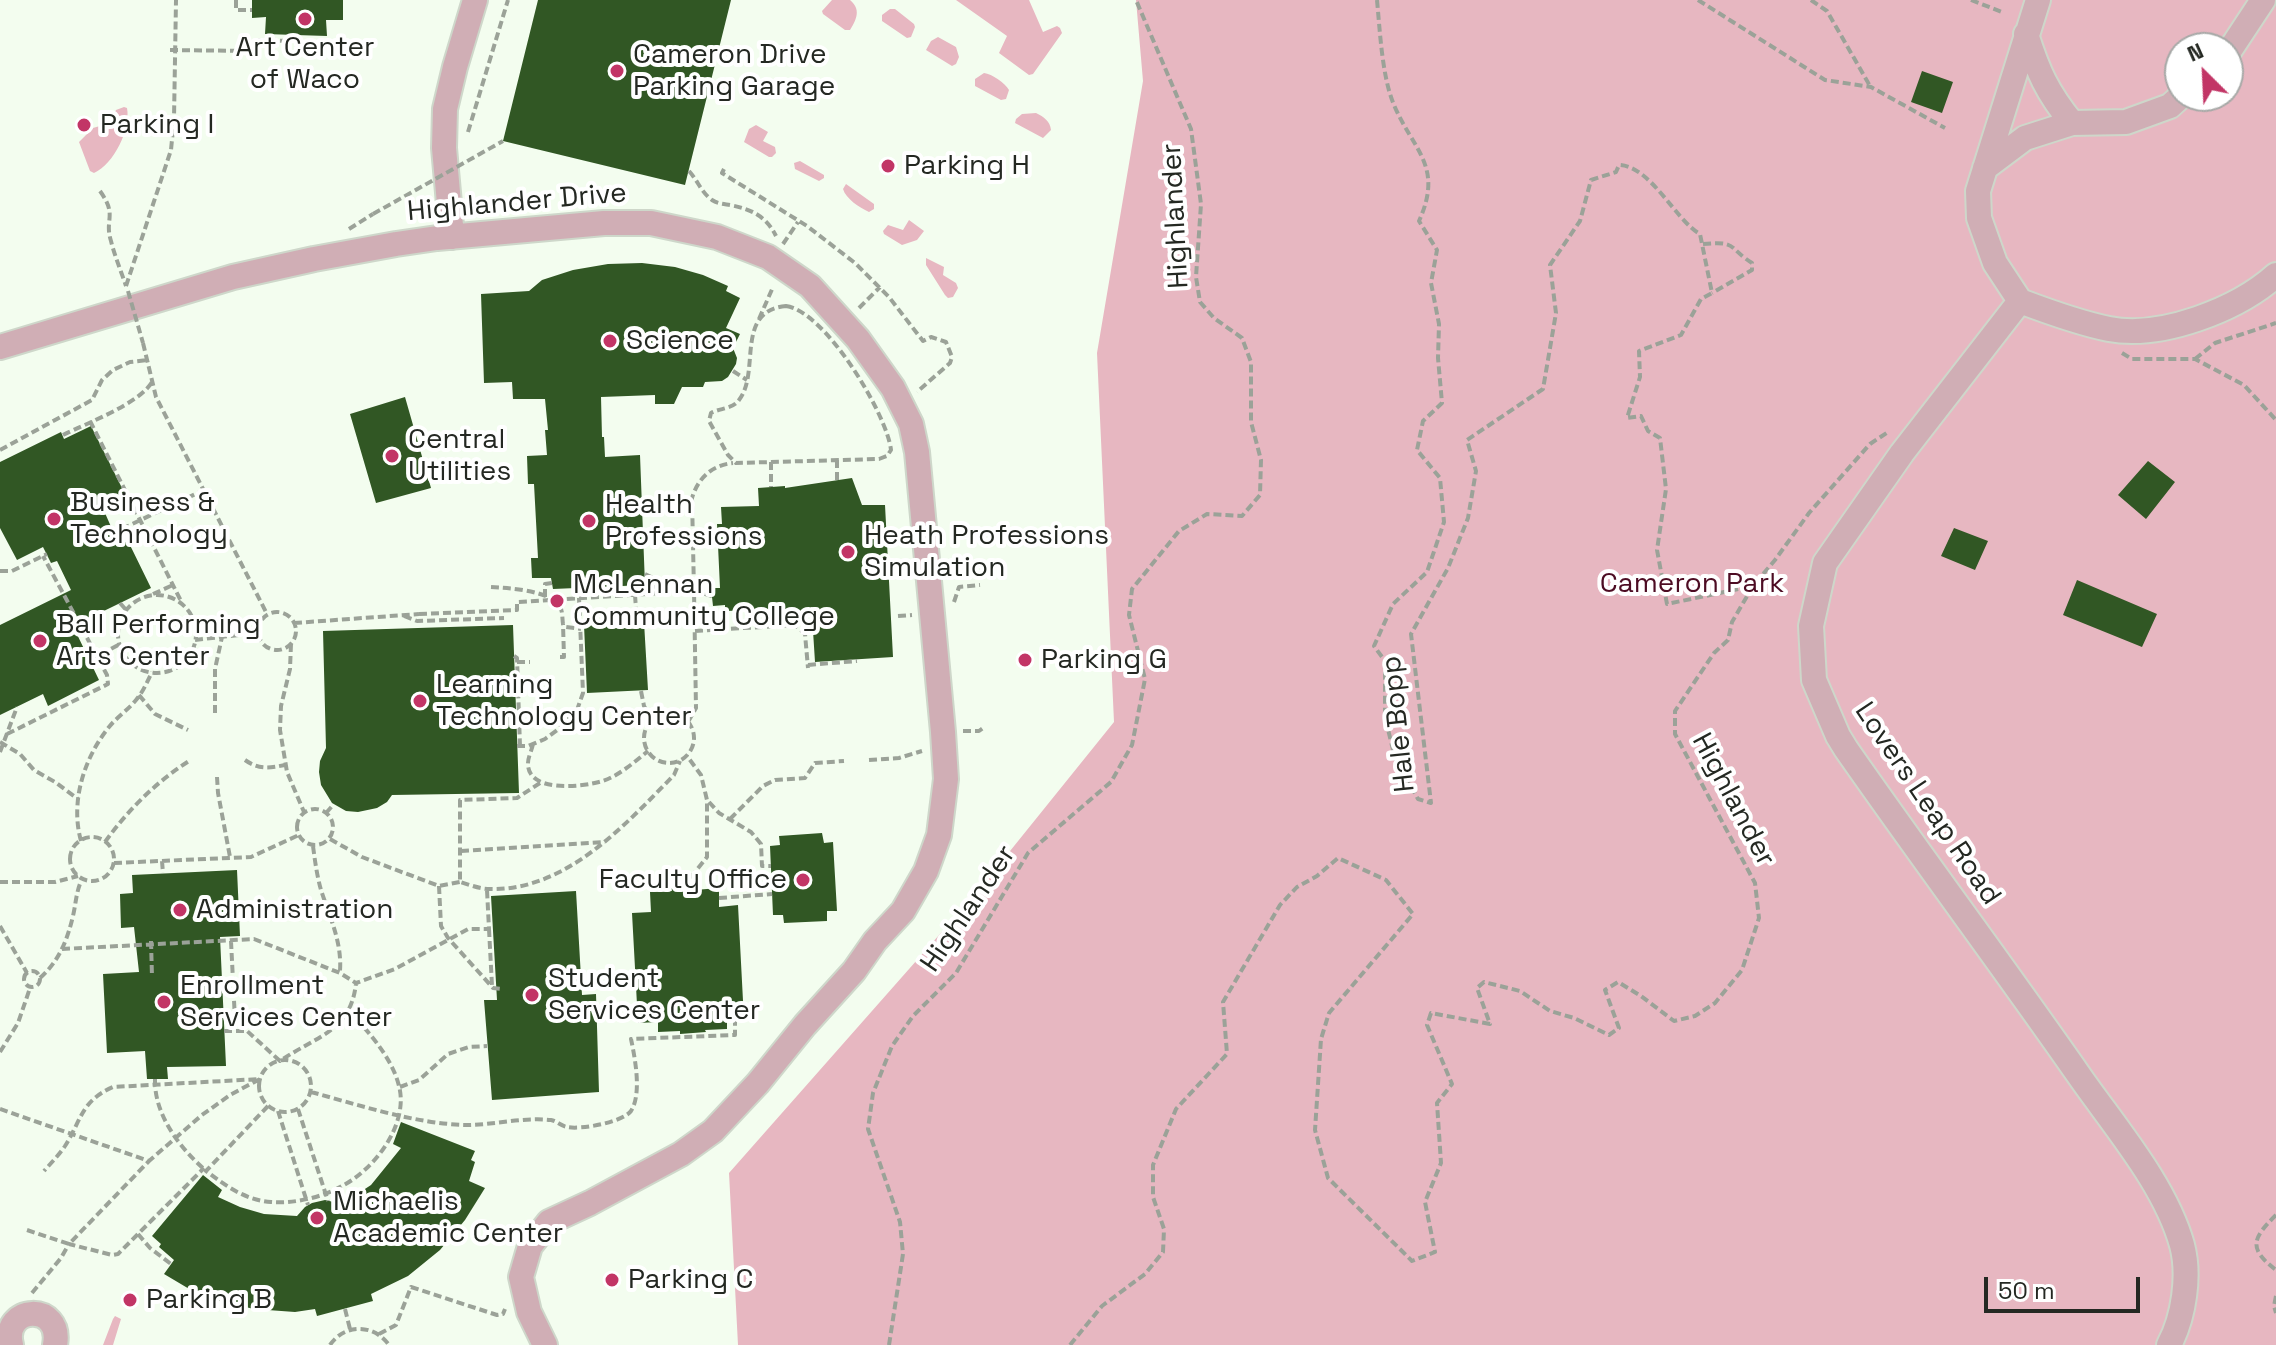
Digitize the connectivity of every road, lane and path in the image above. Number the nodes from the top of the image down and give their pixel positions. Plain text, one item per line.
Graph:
1 (176, 0) edge
2 (236, 0) edge
3 (475, 0) edge
4 (508, 0) edge
5 (1136, 0) edge
6 (1377, 0) edge
7 (1698, 0) edge
8 (1811, 0) edge
9 (1971, 0) edge
10 (2038, 0) edge
11 (2263, 0) edge
12 (252, 10) dead end
13 (2002, 12) dead end
14 (2242, 32) edge
15 (2026, 34) junction
16 (293, 35) dead end
17 (173, 50) junction
18 (1871, 87) junction
19 (2164, 108) edge
20 (2072, 123) junction
21 (1945, 128) dead end
22 (468, 131) dead end
23 (503, 141) dead end
24 (463, 155) dead end
25 (1985, 168) junction
26 (724, 169) dead end
27 (689, 171) dead end
28 (465, 177) dead end
29 (100, 191) dead end
30 (373, 214) dead end
31 (799, 222) junction
32 (452, 237) junction
33 (1703, 244) junction
34 (2276, 275) edge
35 (774, 285) dead end
36 (880, 287) junction
37 (128, 291) dead end
38 (1712, 293) junction
39 (2020, 301) junction
40 (852, 314) dead end
41 (758, 322) junction
42 (2276, 323) edge
43 (0, 347) edge
44 (2112, 347) dead end
45 (2195, 359) junction
46 (148, 360) junction
47 (733, 371) dead end
48 (153, 380) junction
49 (747, 380) junction
50 (909, 391) dead end
51 (2276, 420) edge
52 (90, 421) junction
53 (1893, 429) dead end
54 (63, 435) dead end
55 (0, 450) edge
56 (837, 460) junction
57 (771, 462) junction
58 (736, 463) junction
59 (837, 480) dead end
60 (771, 487) dead end
61 (204, 490) junction
62 (141, 520) junction
63 (111, 534) dead end
64 (0, 571) edge
65 (645, 574) dead end
66 (552, 583) dead end
67 (173, 585) junction
68 (980, 585) dead end
69 (1753, 586) junction
70 (491, 587) dead end
71 (694, 591) junction
72 (658, 593) junction
73 (152, 595) junction
74 (635, 595) junction
75 (712, 596) dead end
76 (545, 597) junction
77 (579, 598) junction
78 (120, 603) dead end
79 (183, 604) junction
80 (953, 606) dead end
81 (127, 611) junction
82 (267, 614) junction
83 (401, 615) junction
84 (913, 615) dead end
85 (898, 616) dead end
86 (504, 618) dead end
87 (482, 619) junction
88 (637, 622) dead end
89 (294, 623) junction
90 (563, 624) junction
91 (481, 626) dead end
92 (581, 629) junction
93 (695, 631) junction
94 (258, 633) junction
95 (222, 637) junction
96 (195, 640) junction
97 (120, 644) junction
98 (291, 644) junction
99 (97, 656) junction
100 (560, 657) dead end
101 (90, 660) dead end
102 (530, 662) dead end
103 (857, 662) dead end
104 (152, 672) junction
105 (641, 691) dead end
106 (139, 695) junction
107 (17, 707) dead end
108 (215, 713) dead end
109 (653, 721) junction
110 (688, 722) junction
111 (188, 730) dead end
112 (7, 734) junction
113 (2, 743) edge
114 (533, 744) junction
115 (648, 751) junction
116 (0, 752) edge
117 (919, 753) dead end
118 (687, 756) junction
119 (245, 760) dead end
120 (869, 760) dead end
121 (189, 761) dead end
122 (680, 761) junction
123 (844, 761) dead end
124 (285, 765) junction
125 (217, 777) dead end
126 (540, 783) junction
127 (78, 799) junction
128 (707, 800) junction
129 (334, 804) dead end
130 (304, 812) junction
131 (326, 813) junction
132 (730, 819) junction
133 (299, 835) junction
134 (330, 839) junction
135 (81, 841) junction
136 (105, 842) junction
137 (605, 842) junction
138 (313, 846) junction
139 (461, 851) junction
140 (230, 857) junction
141 (162, 861) junction
142 (114, 863) junction
143 (771, 866) dead end
144 (163, 873) dead end
145 (80, 878) junction
146 (0, 882) edge
147 (460, 882) junction
148 (439, 886) junction
149 (683, 887) dead end
150 (487, 890) junction
151 (772, 894) dead end
152 (719, 898) dead end
153 (0, 926) edge
154 (489, 929) junction
155 (448, 938) junction
156 (231, 941) junction
157 (151, 943) junction
158 (62, 949) junction
159 (27, 973) junction
160 (340, 973) junction
161 (152, 977) dead end
162 (40, 978) junction
163 (356, 983) junction
164 (30, 988) junction
165 (493, 988) junction
166 (503, 989) dead end
167 (349, 1010) junction
168 (735, 1020) dead end
169 (224, 1031) dead end
170 (248, 1031) junction
171 (487, 1046) dead end
172 (0, 1052) edge
173 (280, 1061) junction
174 (155, 1079) dead end
175 (260, 1079) junction
176 (155, 1086) junction
177 (400, 1087) junction
178 (311, 1092) junction
179 (268, 1106) junction
180 (0, 1109) edge
181 (298, 1109) junction
182 (278, 1111) junction
183 (400, 1115) junction
184 (71, 1134) junction
185 (175, 1139) junction
186 (149, 1161) junction
187 (205, 1170) junction
188 (44, 1171) dead end
189 (326, 1193) junction
190 (328, 1201) dead end
191 (307, 1202) junction
192 (2276, 1215) edge
193 (27, 1230) dead end
194 (138, 1234) junction
195 (69, 1244) junction
196 (171, 1264) dead end
197 (2276, 1270) edge
198 (23, 1293) dead end
199 (2276, 1296) edge
200 (505, 1307) dead end
201 (345, 1309) dead end
202 (2276, 1313) edge
203 (350, 1329) junction
204 (379, 1334) junction
205 (11, 1345) edge
206 (55, 1345) edge
207 (330, 1345) edge
208 (389, 1345) edge
209 (545, 1345) edge
210 (889, 1345) edge
211 (1070, 1345) edge
212 (2169, 1345) edge

1 - 17 path
2 - 12 path
3 - 32 street
4 - 22 path
5 - 210 path, Highlander
6 - 33 path, Hale Bopp
7 - 18 path
8 - 18 path
9 - 13 path
10 - 15 street
11 - 14 street
15 - 20 street
15 - 25 street
16 - 17 path
17 - 29 path
18 - 21 path
19 - 20 street
20 - 25 street
23 - 30 path, bridge
24 - 28 path
25 - 39 street
26 - 31 path
27 - 31 path
31 - 36 path
32 - 43 street, Highlander Drive
32 - 209 street, Highlander Drive
33 - 38 path, Hale Bopp
33 - 38 path
34 - 39 street
35 - 41 path
36 - 40 path
36 - 50 path
37 - 46 path, bridge
38 - 69 path
39 - 212 street, Lovers Leap Road
41 - 49 path
41 - 56 path
42 - 45 path
44 - 45 path
45 - 51 path
46 - 48 path
46 - 55 path
47 - 49 path
48 - 52 path
48 - 61 path
49 - 58 path
52 - 54 path
52 - 62 path
53 - 69 path
56 - 57 path
56 - 59 path
57 - 58 path
57 - 60 path
58 - 71 path
61 - 62 path
61 - 82 path
62 - 63 path
62 - 67 path
64 - 99 path
65 - 72 path
66 - 76 path
67 - 73 path
67 - 79 path
68 - 80 path
69 - 211 path, Highlander
70 - 76 path
71 - 72 path
71 - 75 path
71 - 93 path
72 - 74 path
73 - 79 path
73 - 81 path
74 - 77 path
74 - 88 path
76 - 90 path
77 - 83 path, bridge
77 - 92 path
78 - 81 path
79 - 96 path
81 - 97 path
82 - 89 path
82 - 94 path
83 - 87 path
83 - 89 path
84 - 85 path
86 - 87 path
87 - 91 path
89 - 98 path
90 - 92 path
90 - 100 path
92 - 114 path
93 - 103 path
93 - 110 path
94 - 95 path
94 - 98 path
95 - 96 path
95 - 108 path
96 - 104 path
97 - 99 path
97 - 104 path
98 - 124 path
99 - 101 path
99 - 112 path
102 - 114 path
104 - 106 path
105 - 109 path
106 - 111 path
106 - 127 path
107 - 112 path
109 - 110 path
109 - 115 path
110 - 118 path
112 - 113 path
113 - 116 path
113 - 127 path
114 - 126 path
115 - 122 path
115 - 126 path
117 - 120 path
118 - 122 path
118 - 128 path
119 - 124 path
121 - 136 path
122 - 137 path
123 - 132 path
124 - 130 path
125 - 140 path
126 - 139 path
127 - 135 path
128 - 132 path
128 - 149 path
129 - 131 path
130 - 131 path
130 - 133 path
131 - 134 path
132 - 143 path
133 - 138 path
133 - 140 path
134 - 138 path
134 - 148 path
135 - 136 path
135 - 145 path
136 - 142 path
137 - 139 path
137 - 150 path
138 - 160 path
139 - 147 path
140 - 141 path
141 - 142 path
141 - 144 path
142 - 145 path
145 - 146 path
145 - 158 path
147 - 148 path
147 - 150 path
148 - 155 path
150 - 154 path
151 - 152 path
153 - 159 path
154 - 155 path
154 - 165 path
155 - 163 path
155 - 165 path
156 - 157 path
156 - 160 path
156 - 170 path
157 - 158 path
157 - 161 path
158 - 162 path
159 - 162 path
159 - 164 path
160 - 163 path
162 - 164 path
163 - 167 path
164 - 172 path
165 - 166 path
167 - 173 path
167 - 177 path
168 - 183 path
169 - 170 path
170 - 173 path
171 - 177 path
173 - 175 path
173 - 178 path
174 - 176 path
175 - 176 path
175 - 179 path
175 - 185 path
176 - 184 path
176 - 185 path
177 - 183 path
178 - 181 path
178 - 183 path
179 - 182 path
179 - 187 path
180 - 184 path
181 - 182 path
181 - 189 path
182 - 191 path
183 - 189 path
184 - 186 path
184 - 188 path
185 - 186 path
185 - 187 path
186 - 195 path
187 - 191 path
187 - 194 path
189 - 190 path
189 - 191 path
192 - 197 path
193 - 195 path
194 - 195 path
194 - 196 path
195 - 198 path
199 - 202 path
200 - 204 path
201 - 203 path
203 - 204 path
203 - 207 path
204 - 208 path
205 - 206 street

